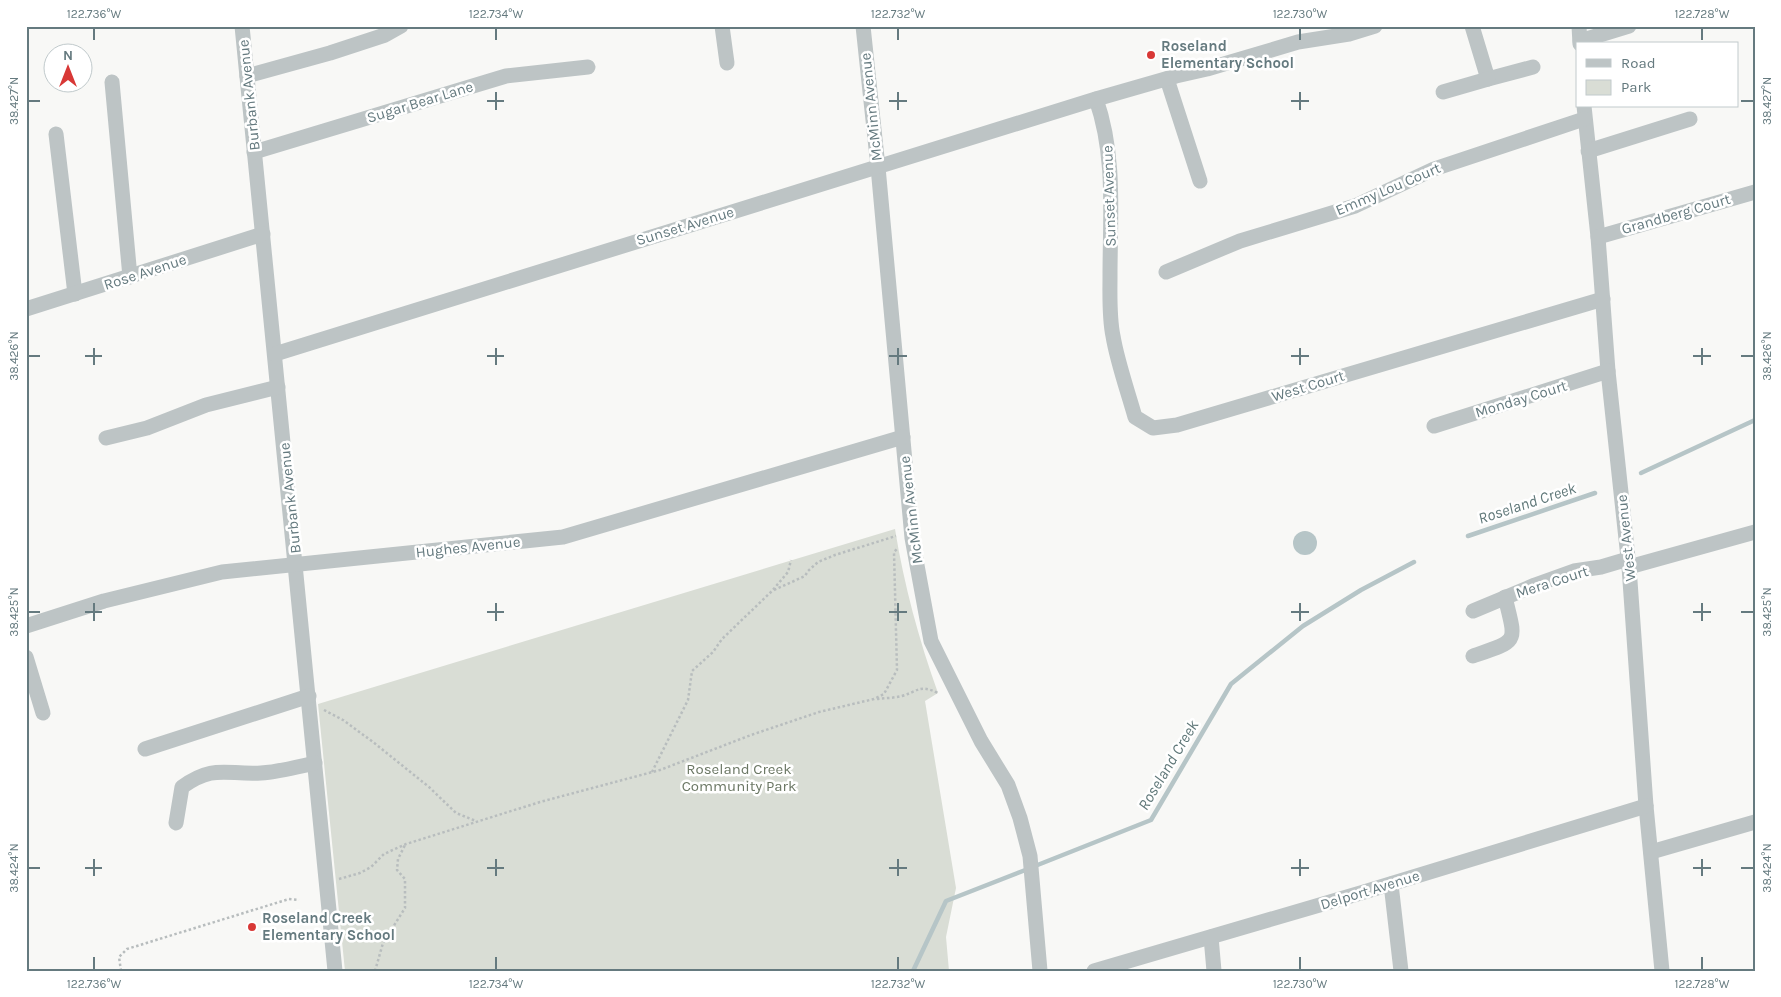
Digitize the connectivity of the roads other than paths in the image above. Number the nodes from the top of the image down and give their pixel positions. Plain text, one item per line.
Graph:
1 (242, 26) edge
2 (401, 26) edge
3 (722, 26) edge
4 (862, 26) edge
5 (1374, 26) edge
6 (1472, 26) edge
7 (1629, 26) edge
8 (1580, 37) edge
9 (727, 63) dead end
10 (588, 67) dead end
11 (1533, 67) dead end
12 (247, 76) junction
13 (1167, 79) junction
14 (1488, 79) junction
15 (112, 82) dead end
16 (1443, 92) dead end
17 (1096, 98) junction
18 (1584, 113) edge
19 (1690, 119) dead end
20 (56, 134) dead end
21 (1588, 151) junction
22 (254, 152) junction
23 (878, 166) junction
24 (1200, 181) dead end
25 (1755, 192) edge
26 (263, 234) junction
27 (1598, 237) junction
28 (1166, 272) dead end
29 (130, 277) junction
30 (75, 294) junction
31 (1110, 295) joint
32 (1603, 299) junction
33 (26, 309) edge
34 (274, 354) junction
35 (1608, 372) junction
36 (278, 387) junction
37 (1434, 426) dead end
38 (903, 437) junction
39 (106, 438) dead end
40 (1755, 532) edge
41 (296, 563) junction
42 (1629, 563) junction
43 (1505, 597) junction
44 (1473, 611) dead end
45 (26, 626) edge
46 (1473, 656) dead end
47 (26, 657) edge
48 (314, 702) junction
49 (43, 713) dead end
50 (145, 749) dead end
51 (315, 762) junction
52 (1646, 806) junction
53 (1755, 822) edge
54 (176, 823) dead end
55 (1651, 852) junction
56 (1391, 884) junction
57 (1211, 937) junction
58 (335, 971) edge
59 (1040, 971) edge
60 (1094, 971) edge
61 (1214, 971) edge
62 (1401, 971) edge
63 (1662, 971) edge

1 - 12 street, Burbank Avenue
2 - 12 street
3 - 9 street
4 - 23 street, McMinn Avenue
5 - 13 street, Sunset Avenue
6 - 14 street
7 - 8 street
10 - 22 street, Sugar Bear Lane
11 - 14 street
12 - 22 street, Burbank Avenue
13 - 17 street, Sunset Avenue
13 - 24 street
14 - 16 street
15 - 29 street
17 - 23 street, Sunset Avenue
17 - 31 street, Sunset Avenue
18 - 21 street, West Avenue
18 - 28 street, Emmy Lou Court
19 - 21 street
20 - 30 street
21 - 27 street, West Avenue
22 - 26 street, Burbank Avenue
23 - 34 street, Sunset Avenue
23 - 38 street, McMinn Avenue
25 - 27 street, Grandberg Court
26 - 29 street, Rose Avenue
26 - 34 street, Burbank Avenue
27 - 32 street, West Avenue
29 - 30 street, Rose Avenue
30 - 33 street, Rose Avenue
31 - 32 street, West Court
32 - 35 street, West Avenue
34 - 36 street, Burbank Avenue
35 - 37 street, Monday Court
35 - 42 street, West Avenue
36 - 39 street
36 - 41 street, Burbank Avenue
38 - 41 street, Hughes Avenue
38 - 59 street, McMinn Avenue
40 - 42 street, Mera Court
41 - 45 street, Hughes Avenue
41 - 48 street, Burbank Avenue
42 - 43 street, Mera Court
42 - 52 street, West Avenue
43 - 44 street, Mera Court
43 - 46 street, Mera Court
47 - 49 street
48 - 50 street
48 - 51 street, Burbank Avenue
51 - 54 street
51 - 58 street, Burbank Avenue
52 - 55 street, West Avenue
52 - 56 street, Delport Avenue
53 - 55 street
55 - 63 street, West Avenue
56 - 57 street, Delport Avenue
56 - 62 street
57 - 60 street, Delport Avenue
57 - 61 street

